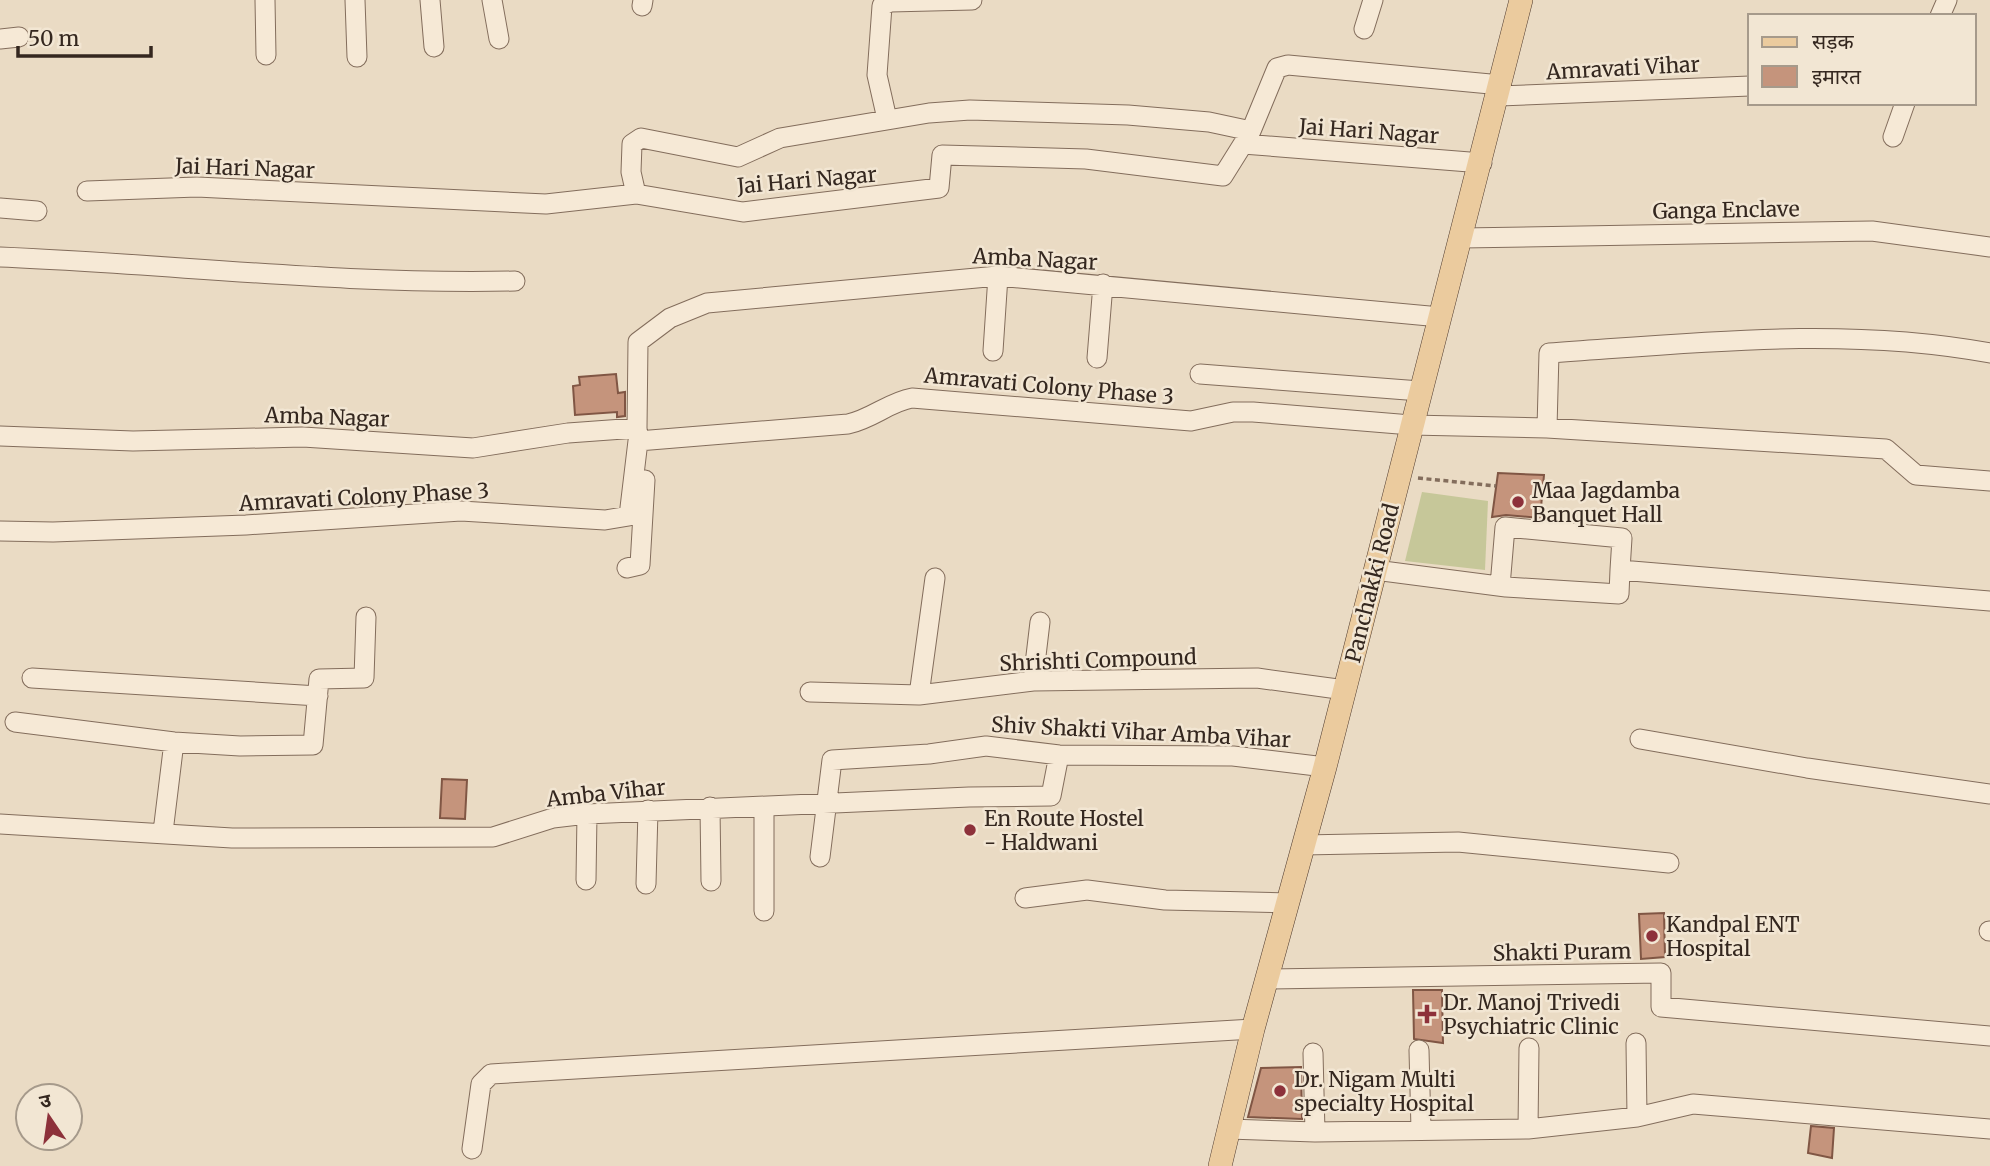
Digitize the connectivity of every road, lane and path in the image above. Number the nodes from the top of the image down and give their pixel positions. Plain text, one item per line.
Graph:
1 (265, 0) edge
2 (355, 0) edge
3 (430, 0) edge
4 (492, 0) edge
5 (972, 0) edge
6 (1373, 0) edge
7 (1521, 0) edge
8 (1364, 30) dead end
9 (499, 39) dead end
10 (433, 47) dead end
11 (266, 55) dead end
12 (357, 57) dead end
13 (1748, 86) edge
14 (1500, 90) junction
15 (1904, 105) edge
16 (887, 119) junction
17 (1893, 137) dead end
18 (1247, 138) junction
19 (1482, 163) junction
20 (88, 191) dead end
21 (636, 194) junction
22 (0, 208) edge
23 (37, 211) dead end
24 (1462, 238) junction
25 (1990, 247) edge
26 (0, 257) edge
27 (998, 276) junction
28 (515, 281) dead end
29 (1103, 284) junction
30 (1440, 317) junction
31 (993, 351) dead end
32 (1990, 353) edge
33 (1097, 358) dead end
34 (1200, 374) dead end
35 (1420, 391) junction
36 (1410, 425) junction
37 (1546, 428) junction
38 (638, 434) junction
39 (0, 436) edge
40 (635, 475) junction
41 (1398, 476) junction
42 (1990, 481) edge
43 (1496, 486) dead end
44 (0, 531) edge
45 (627, 568) dead end
46 (1375, 570) junction
47 (1620, 570) junction
48 (935, 578) dead end
49 (1500, 586) junction
50 (1990, 601) edge
51 (366, 617) dead end
52 (1040, 622) dead end
53 (32, 678) dead end
54 (1033, 681) junction
55 (1345, 690) junction
56 (810, 692) dead end
57 (919, 695) junction
58 (318, 696) junction
59 (15, 722) dead end
60 (1640, 739) dead end
61 (174, 742) junction
62 (1059, 755) junction
63 (1325, 767) junction
64 (1990, 794) edge
65 (827, 804) junction
66 (710, 807) junction
67 (764, 807) junction
68 (648, 810) junction
69 (587, 814) junction
70 (0, 824) edge
71 (163, 832) junction
72 (1303, 845) junction
73 (820, 857) dead end
74 (1668, 863) dead end
75 (586, 880) dead end
76 (711, 881) dead end
77 (646, 884) dead end
78 (1025, 898) dead end
79 (1288, 903) junction
80 (764, 911) dead end
81 (1267, 979) junction
82 (1252, 1029) junction
83 (1990, 1036) edge
84 (1636, 1043) dead end
85 (1529, 1048) dead end
86 (1419, 1050) dead end
87 (1313, 1053) dead end
88 (1637, 1116) junction
89 (1229, 1129) junction
90 (1528, 1129) junction
91 (1990, 1129) edge
92 (1421, 1130) junction
93 (1315, 1132) junction
94 (472, 1149) dead end
95 (1220, 1166) edge

1 - 11 street
2 - 12 street
3 - 10 street
4 - 9 street
5 - 16 street
6 - 8 street
7 - 14 main road, Panchakki Road
13 - 14 street, Amravati Vihar
14 - 18 street, Amravati Vihar
14 - 19 main road, Panchakki Road
15 - 17 street
16 - 18 street
16 - 21 street
18 - 19 street, Jai Hari Nagar
18 - 21 street, Jai Hari Nagar
19 - 24 main road, Panchakki Road
20 - 21 street, Jai Hari Nagar
22 - 23 street
24 - 25 street, Ganga Enclave
24 - 30 main road, Panchakki Road
26 - 28 street
27 - 29 street, Amba Nagar
27 - 31 street
27 - 38 street, Amba Nagar
29 - 30 street, Amba Nagar
29 - 33 street
30 - 35 main road, Panchakki Road
32 - 37 street
34 - 35 street
35 - 36 main road, Panchakki Road
36 - 37 street, Amravati Colony Phase 3
36 - 38 street, Amravati Colony Phase 3
36 - 41 main road, Panchakki Road
37 - 42 street, Amravati Colony Phase 3
38 - 39 street, Amba Nagar
38 - 40 street, Amravati Colony Phase 3
40 - 44 street, Amravati Colony Phase 3
40 - 45 street
41 - 43 path
41 - 46 main road, Panchakki Road
46 - 49 street
46 - 55 main road, Panchakki Road
47 - 49 street
47 - 49 street
47 - 50 street
48 - 57 street
51 - 58 street
52 - 54 street
53 - 58 street
54 - 55 street, Shrishti Compound
54 - 57 street, Shrishti Compound
55 - 63 main road, Panchakki Road
56 - 57 street, Shrishti Compound
58 - 61 street
59 - 61 street
60 - 64 street
61 - 71 street
62 - 63 street, Shiv Shakti Vihar Amba Vihar
62 - 65 street, Amba Vihar
62 - 65 street, Shiv Shakti Vihar Amba Vihar
63 - 72 main road, Panchakki Road
65 - 67 street, Amba Vihar
65 - 73 street
66 - 67 street, Amba Vihar
66 - 68 street, Amba Vihar
66 - 76 street
67 - 80 street
68 - 69 street, Amba Vihar
68 - 77 street
69 - 71 street, Amba Vihar
69 - 75 street
70 - 71 street, Amba Vihar
72 - 74 street
72 - 79 main road, Panchakki Road
78 - 79 street
79 - 81 main road, Panchakki Road
81 - 82 main road, Panchakki Road
81 - 83 street, Shakti Puram
82 - 89 main road, Panchakki Road
82 - 94 street
84 - 88 street
85 - 90 street
86 - 92 street
87 - 93 street
88 - 90 street
88 - 91 street
89 - 93 street
89 - 95 main road, Panchakki Road
90 - 92 street
92 - 93 street

